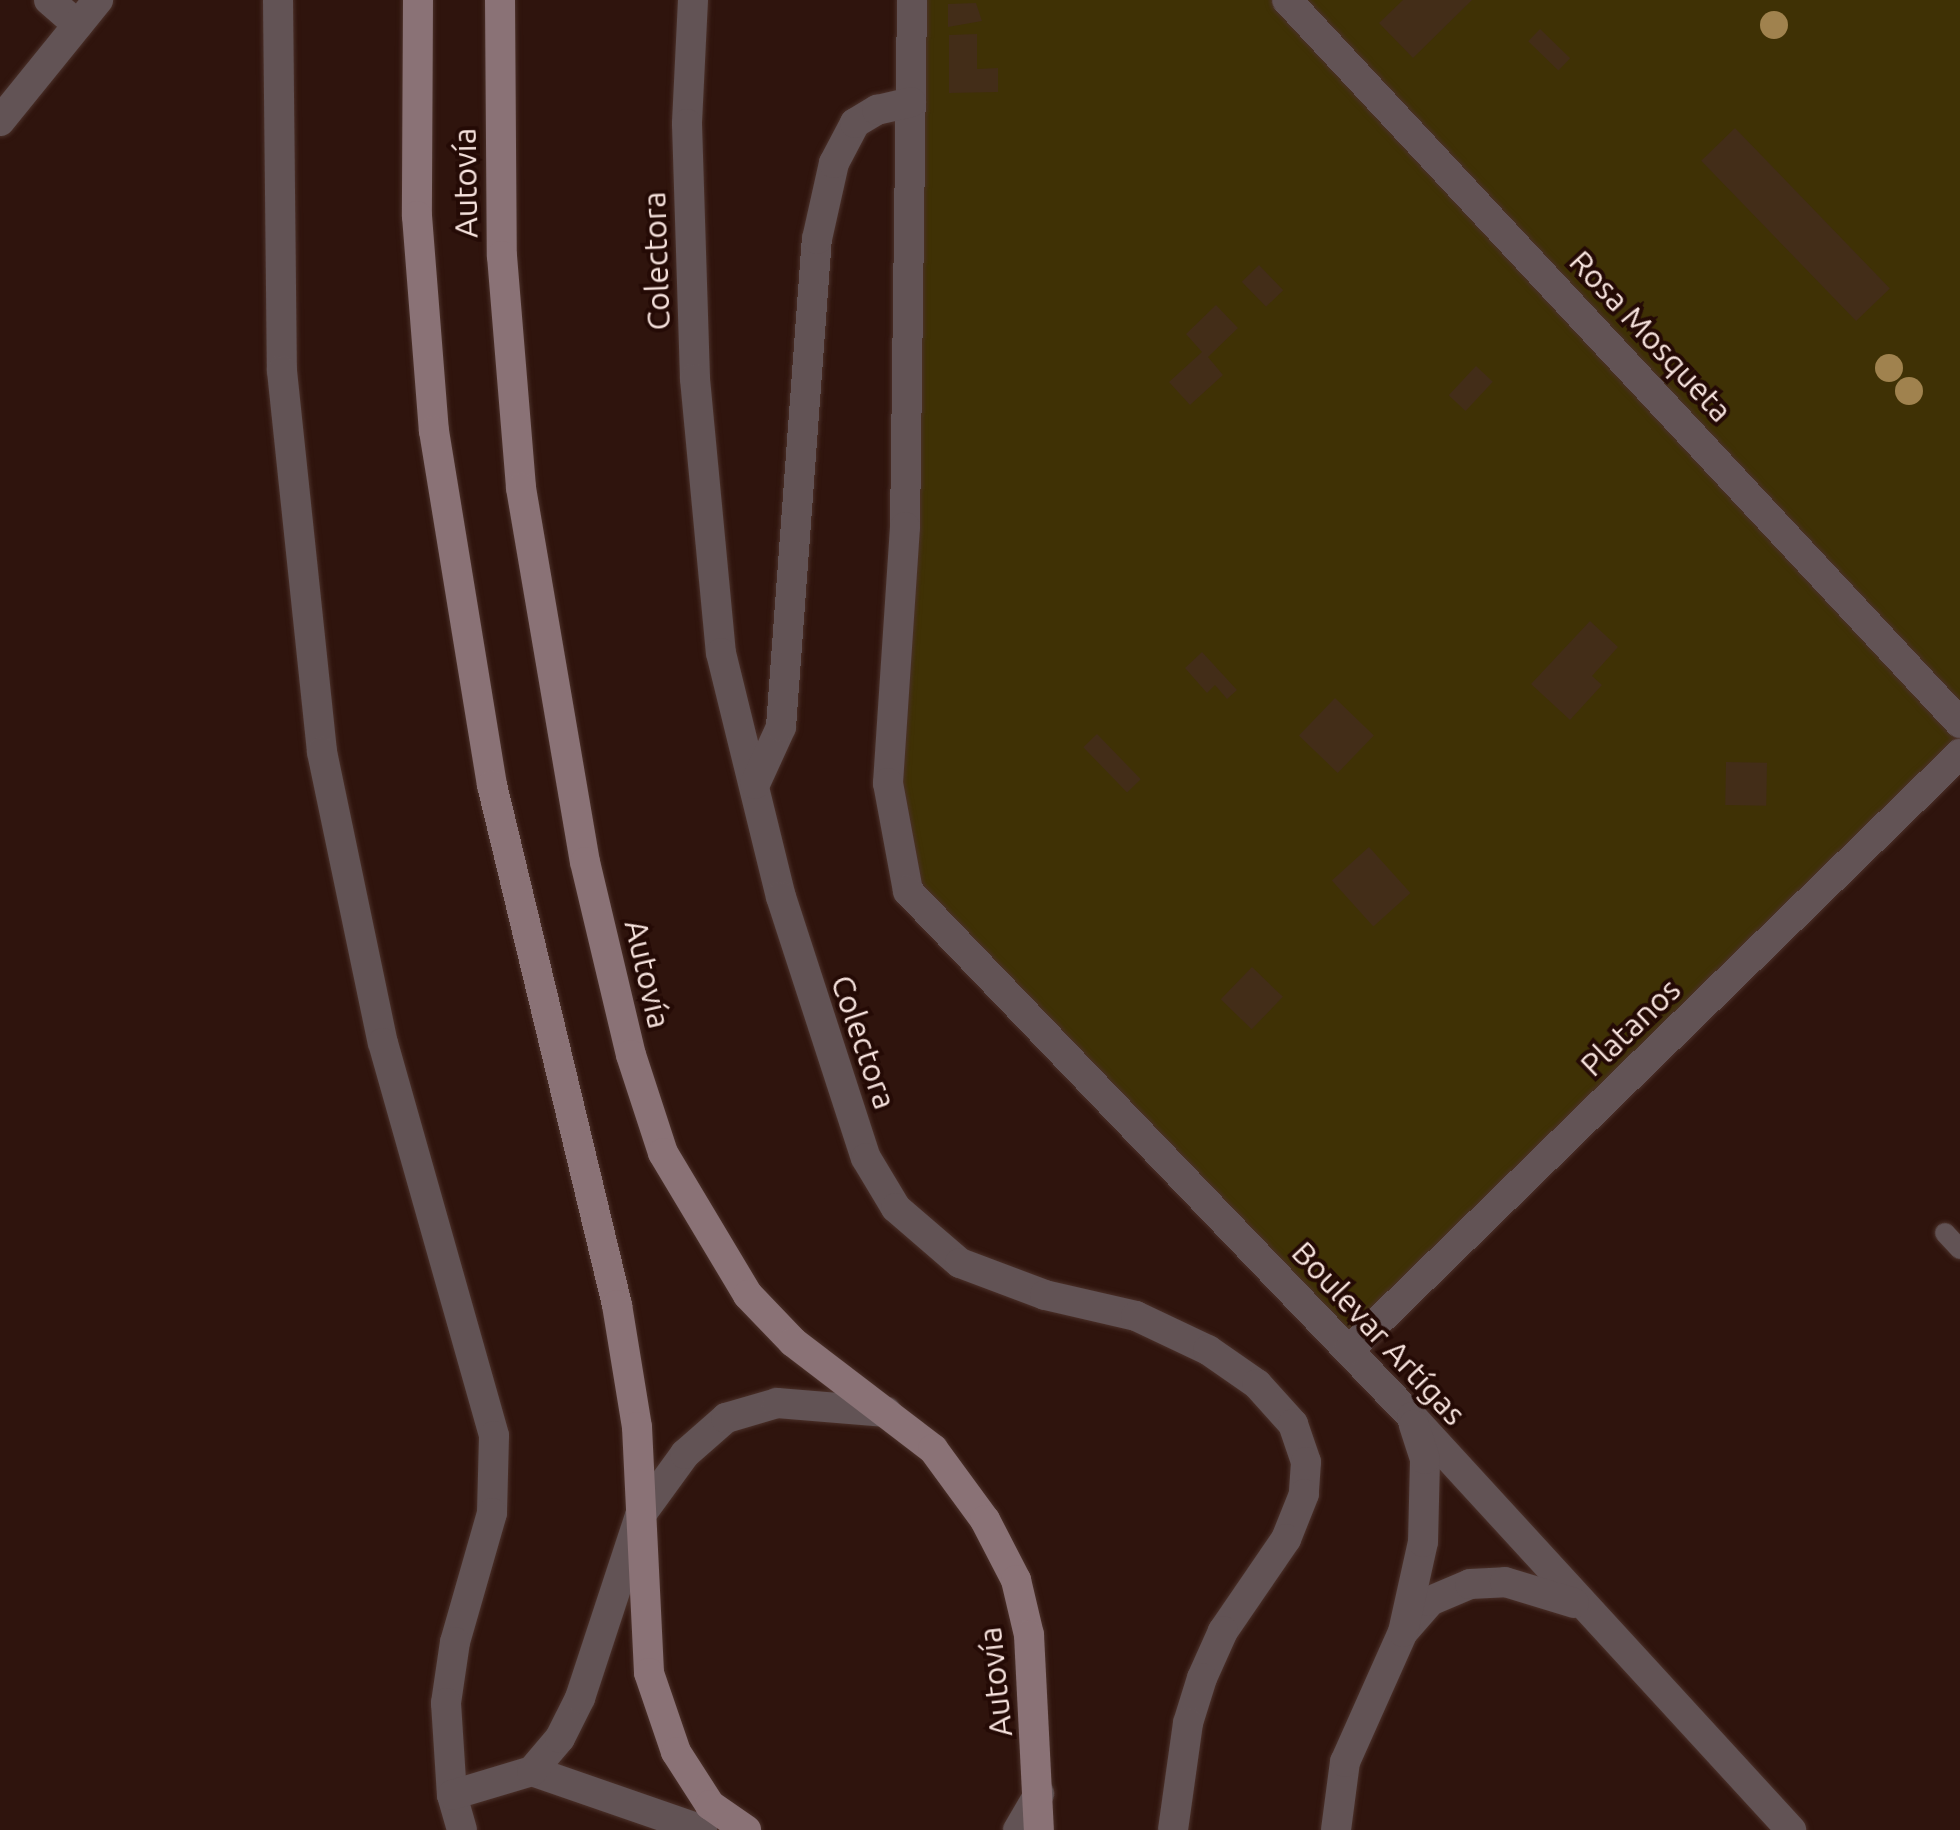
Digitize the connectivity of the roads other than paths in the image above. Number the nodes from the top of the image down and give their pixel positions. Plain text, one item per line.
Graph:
1 (50, 0) edge
2 (98, 0) edge
3 (278, 0) edge
4 (418, 0) edge
5 (500, 0) edge
6 (693, 0) edge
7 (912, 0) edge
8 (1287, 0) edge
9 (78, 25) junction
10 (911, 102) junction
11 (0, 122) edge
12 (1960, 724) edge
13 (1960, 754) edge
14 (755, 784) junction
15 (1945, 1233) dead end
16 (1960, 1249) edge
17 (1348, 1350) junction
18 (887, 1412) junction
19 (1412, 1417) junction
20 (640, 1516) junction
21 (1581, 1606) junction
22 (1403, 1632) junction
23 (532, 1771) junction
24 (1038, 1794) junction
25 (452, 1795) junction
26 (462, 1830) edge
27 (702, 1830) edge
28 (746, 1830) edge
29 (1018, 1830) edge
30 (1038, 1830) edge
31 (1174, 1830) edge
32 (1336, 1830) edge
33 (1791, 1830) edge

1 - 9 street
2 - 9 street
3 - 25 street
4 - 20 street, Autovía
5 - 18 street, Autovía
6 - 14 street, Colectora
7 - 10 street
8 - 12 street, Rosa Mosqueta
9 - 11 street
10 - 14 street
10 - 17 street, Boulevar Artígas
13 - 17 street, Platanos
14 - 31 street, Colectora
15 - 16 lane
17 - 19 street, Boulevar Artígas
18 - 20 street
18 - 24 street, Autovía
19 - 21 street, Boulevar Artígas
19 - 22 street
20 - 23 street
20 - 28 street, Autovía
21 - 22 street
21 - 33 street, Boulevar Artígas
22 - 32 street
23 - 25 street
23 - 27 street
24 - 29 street
24 - 30 street, Autovía
25 - 26 street

